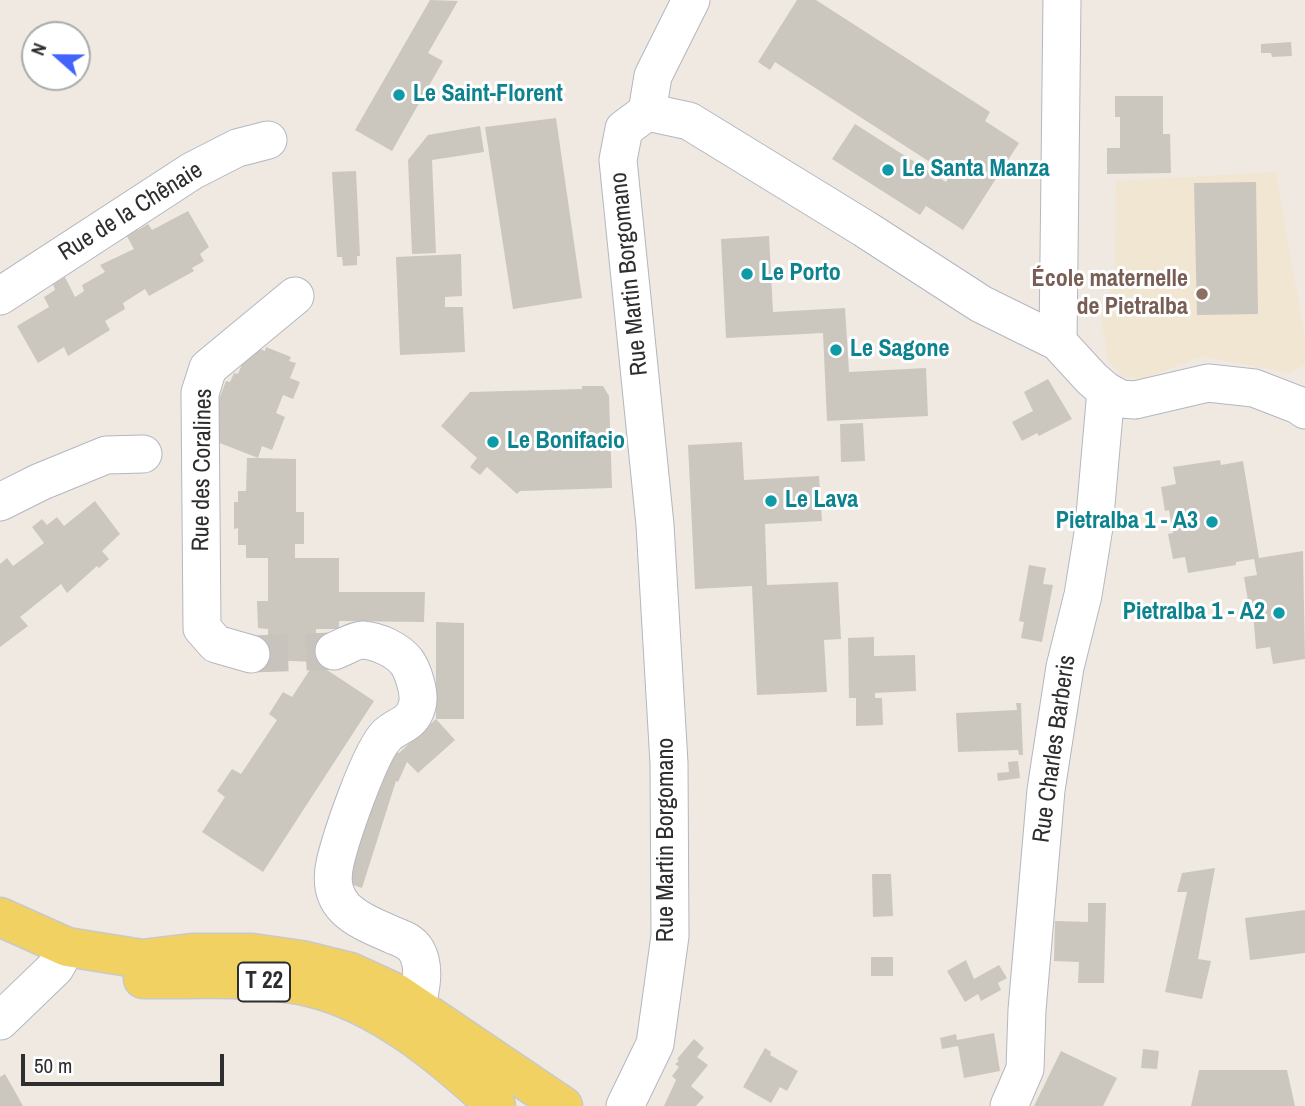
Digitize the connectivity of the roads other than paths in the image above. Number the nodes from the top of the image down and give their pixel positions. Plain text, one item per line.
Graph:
1 (691, 0) edge
2 (1062, 0) edge
3 (647, 112) junction
4 (268, 140) dead end
5 (0, 296) edge
6 (295, 296) dead end
7 (1058, 342) junction
8 (1106, 391) junction
9 (1305, 410) edge
10 (143, 454) dead end
11 (0, 502) edge
12 (334, 652) tunnel mouth
13 (251, 654) tunnel mouth
14 (0, 918) edge
15 (0, 944) edge
16 (61, 957) junction
17 (416, 1007) junction
18 (0, 1021) edge
19 (496, 1106) edge
20 (563, 1106) edge
21 (625, 1106) edge
22 (1009, 1106) edge

1 - 3 street
2 - 7 street
3 - 7 street
3 - 21 street, Rue Martin Borgomano
4 - 5 street, Rue de la Chênaie
6 - 13 street, Rue des Coralines
7 - 8 street
8 - 9 street
8 - 22 street, Rue Charles Barberis
10 - 11 street
12 - 17 street
14 - 16 main road, T 22
15 - 16 main road, T 22
16 - 17 main road, T 22
16 - 18 street
16 - 19 main road, T 22
17 - 20 main road, T 22

